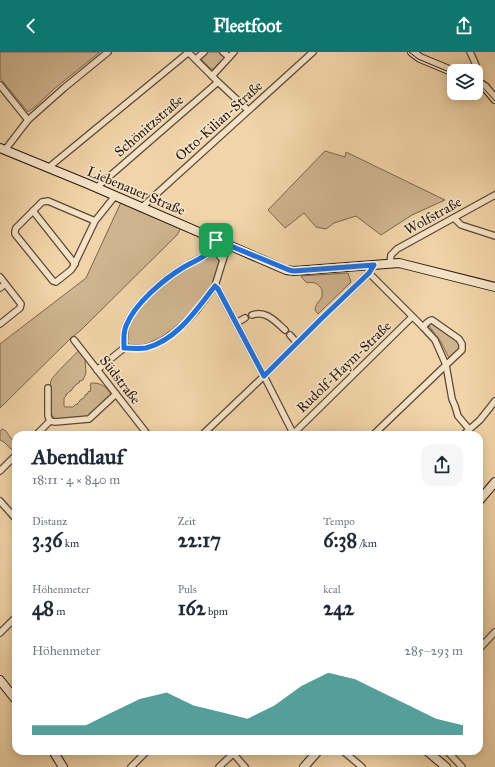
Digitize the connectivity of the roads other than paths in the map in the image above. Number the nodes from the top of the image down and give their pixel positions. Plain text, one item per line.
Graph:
1 (108, 52) edge
2 (189, 52) edge
3 (204, 52) edge
4 (223, 52) edge
5 (234, 52) edge
6 (312, 52) edge
7 (470, 52) edge
8 (415, 53) edge
9 (229, 57) junction
10 (196, 60) junction
11 (475, 64) edge
12 (447, 69) edge
13 (212, 76) junction
14 (218, 82) junction
15 (0, 85) edge
16 (483, 86) edge
17 (495, 99) edge
18 (248, 110) junction
19 (28, 120) junction
20 (2, 149) edge
21 (48, 168) junction
22 (96, 188) junction
23 (495, 195) edge
24 (115, 196) junction
25 (141, 208) junction
26 (33, 211) junction
27 (454, 218) junction
28 (95, 221) junction
29 (495, 236) edge
30 (216, 240) junction
31 (228, 245) junction
32 (211, 251) junction
33 (223, 260) junction
34 (390, 263) junction
35 (75, 264) junction
36 (374, 265) junction
37 (369, 273) junction
38 (0, 277) edge
39 (5, 284) junction
40 (215, 286) junction
41 (495, 287) edge
42 (0, 288) edge
43 (252, 315) dead end
44 (412, 317) junction
45 (245, 318) dead end
46 (236, 323) junction
47 (0, 324) edge
48 (423, 327) junction
49 (285, 330) dead end
50 (290, 335) dead end
51 (74, 340) dead end
52 (297, 343) junction
53 (124, 348) junction
54 (446, 365) junction
55 (98, 370) junction
56 (264, 376) junction
57 (48, 388) dead end
58 (116, 394) junction
59 (495, 401) edge
60 (50, 421) junction
61 (469, 428) junction
62 (40, 431) edge
63 (145, 431) edge
64 (206, 431) edge
65 (291, 431) edge
66 (297, 431) edge
67 (377, 431) edge
68 (466, 431) edge
69 (12, 459) edge
70 (0, 471) edge
71 (495, 482) edge
72 (483, 496) edge
73 (0, 501) edge
74 (12, 514) edge
75 (12, 621) edge
76 (495, 632) edge
77 (0, 633) edge
78 (483, 645) edge
79 (0, 680) edge
80 (12, 695) edge
81 (56, 755) edge
82 (143, 755) edge
83 (230, 755) edge
84 (236, 755) edge
85 (314, 755) edge
86 (348, 755) edge
87 (432, 755) edge
88 (451, 755) edge
89 (63, 767) edge
90 (131, 767) edge
91 (219, 767) edge
92 (246, 767) edge
93 (304, 767) edge
94 (362, 767) edge
95 (446, 767) edge
96 (462, 767) edge

1 - 19 street
2 - 10 street
2 - 21 street
3 - 10 street
4 - 9 street
5 - 9 street
6 - 18 street, Otto-Kilian-Straße
7 - 11 street
8 - 12 street
9 - 13 street
10 - 13 street
13 - 14 street
14 - 18 street
14 - 22 street, Schönitzstraße
15 - 19 street
16 - 17 street
18 - 25 street, Otto-Kilian-Straße
19 - 20 street
20 - 21 street, Liebenauer Straße
21 - 22 street, Liebenauer Straße
22 - 24 street, Liebenauer Straße
23 - 27 street, Wolfstraße
24 - 25 street, Liebenauer Straße
24 - 28 street
25 - 30 street, Liebenauer Straße
26 - 28 street
26 - 35 street
26 - 35 street
27 - 29 street
27 - 34 street, Wolfstraße
28 - 35 street
30 - 31 street, Liebenauer Straße
30 - 32 street
31 - 33 street
31 - 36 street, Liebenauer Straße
32 - 33 street
32 - 53 street
33 - 40 street
34 - 36 street, Liebenauer Straße
34 - 41 street, Liebenauer Straße
36 - 37 street
37 - 44 street
37 - 52 street
38 - 39 street
39 - 42 street
39 - 47 street
40 - 46 street
40 - 53 street
43 - 49 street
44 - 48 street
44 - 66 street, Rudolf-Haym-Straße
45 - 46 street
46 - 56 street
48 - 54 street
48 - 54 street
50 - 52 street
51 - 55 street, Südstraße
52 - 56 street
53 - 55 street
54 - 61 street
54 - 67 street
55 - 58 street, Südstraße
56 - 64 street
56 - 65 street
57 - 60 street
58 - 60 street
58 - 63 street, Südstraße
59 - 61 street
60 - 62 street
61 - 68 street
69 - 70 street
71 - 72 street
73 - 74 street
75 - 77 street
76 - 78 street
79 - 80 street
81 - 89 street
82 - 90 street
83 - 91 street
84 - 92 street
85 - 93 street
86 - 94 street
87 - 95 street
88 - 96 street

